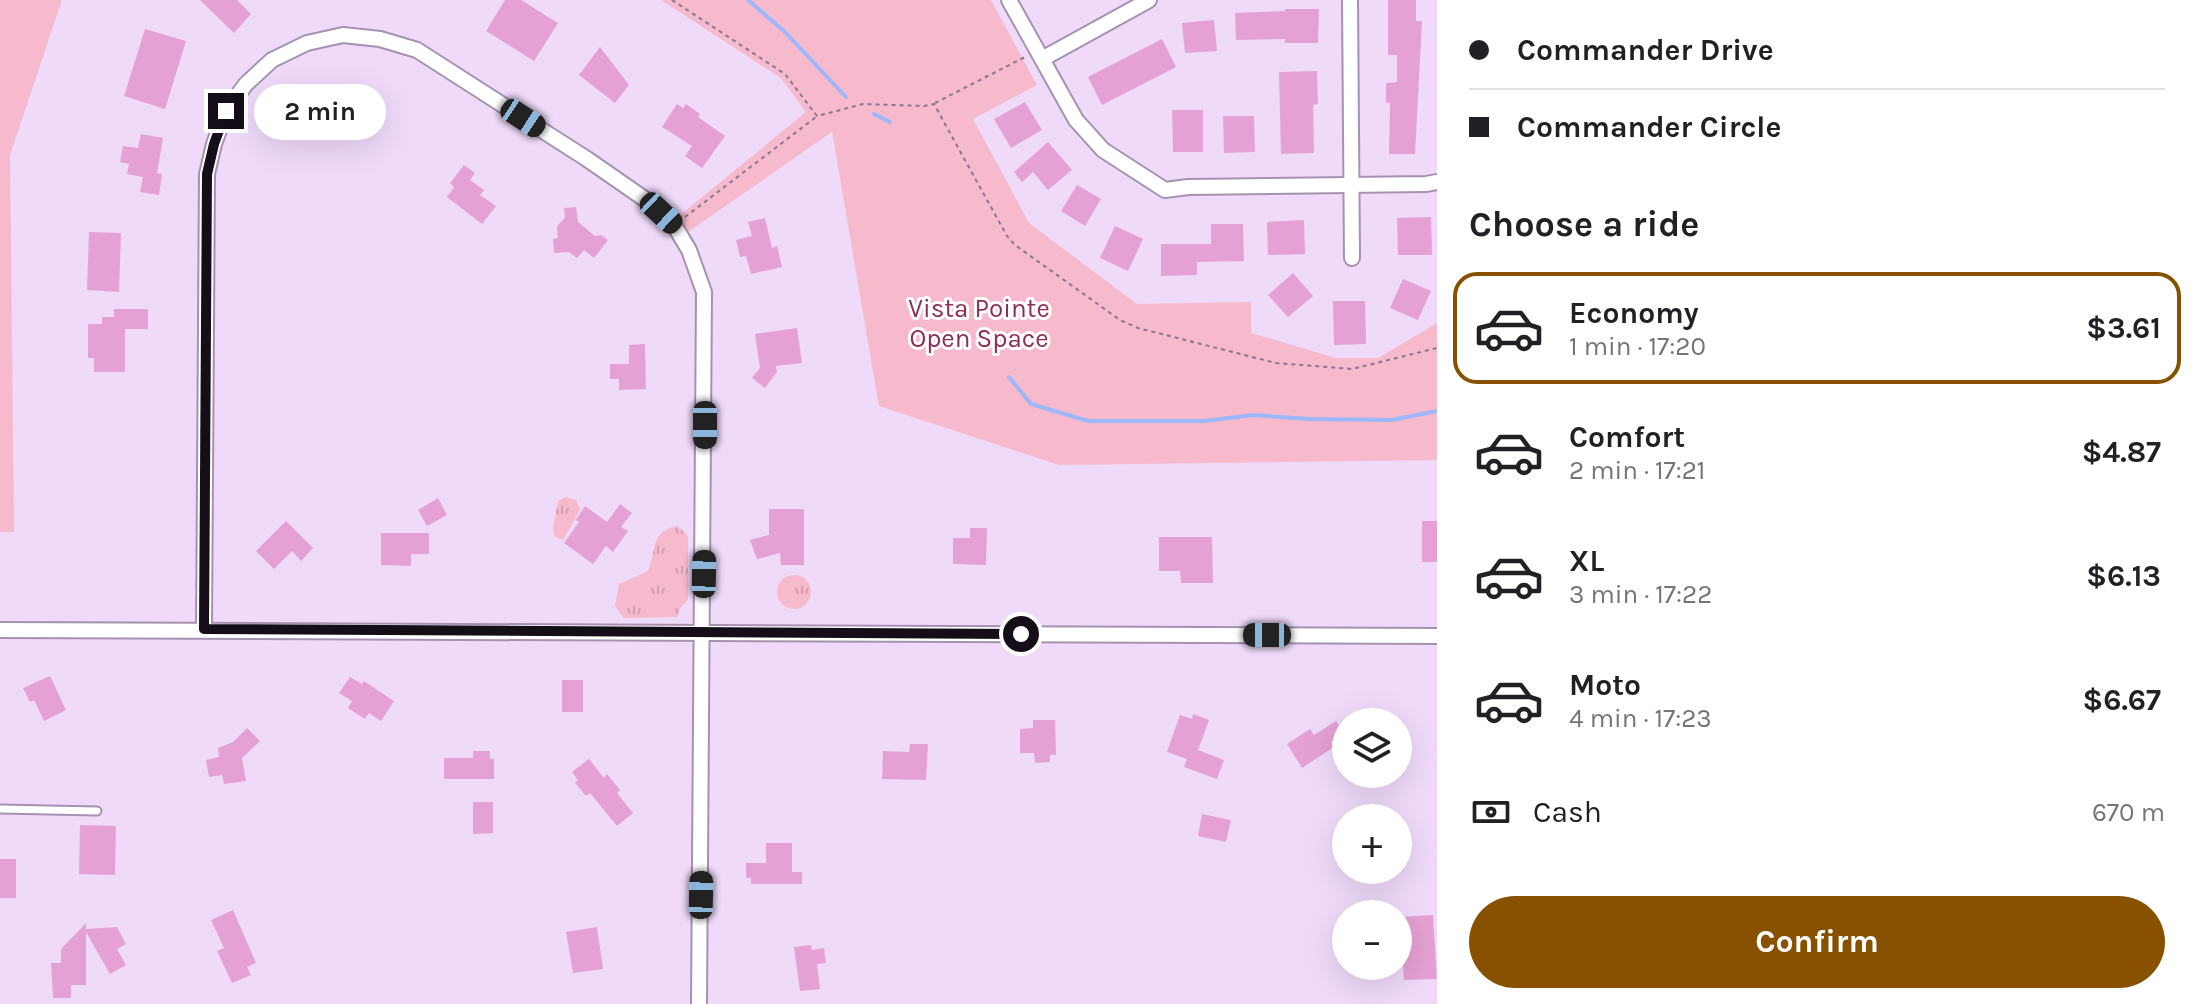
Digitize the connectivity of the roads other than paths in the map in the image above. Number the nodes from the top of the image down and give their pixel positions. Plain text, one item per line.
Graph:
1 (1009, 0) edge
2 (1149, 0) edge
3 (1350, 0) edge
4 (1042, 59) junction
5 (1433, 184) edge
6 (1352, 185) junction
7 (1352, 258) dead end
8 (204, 629) junction
9 (0, 630) edge
10 (704, 632) junction
11 (1437, 636) edge
12 (0, 809) edge
13 (97, 811) dead end
14 (699, 1004) edge

1 - 4 street
2 - 4 street
3 - 6 street
4 - 6 street
5 - 6 street
6 - 7 street
8 - 9 street
8 - 10 street
8 - 10 street
10 - 11 street
10 - 14 street
12 - 13 lane

